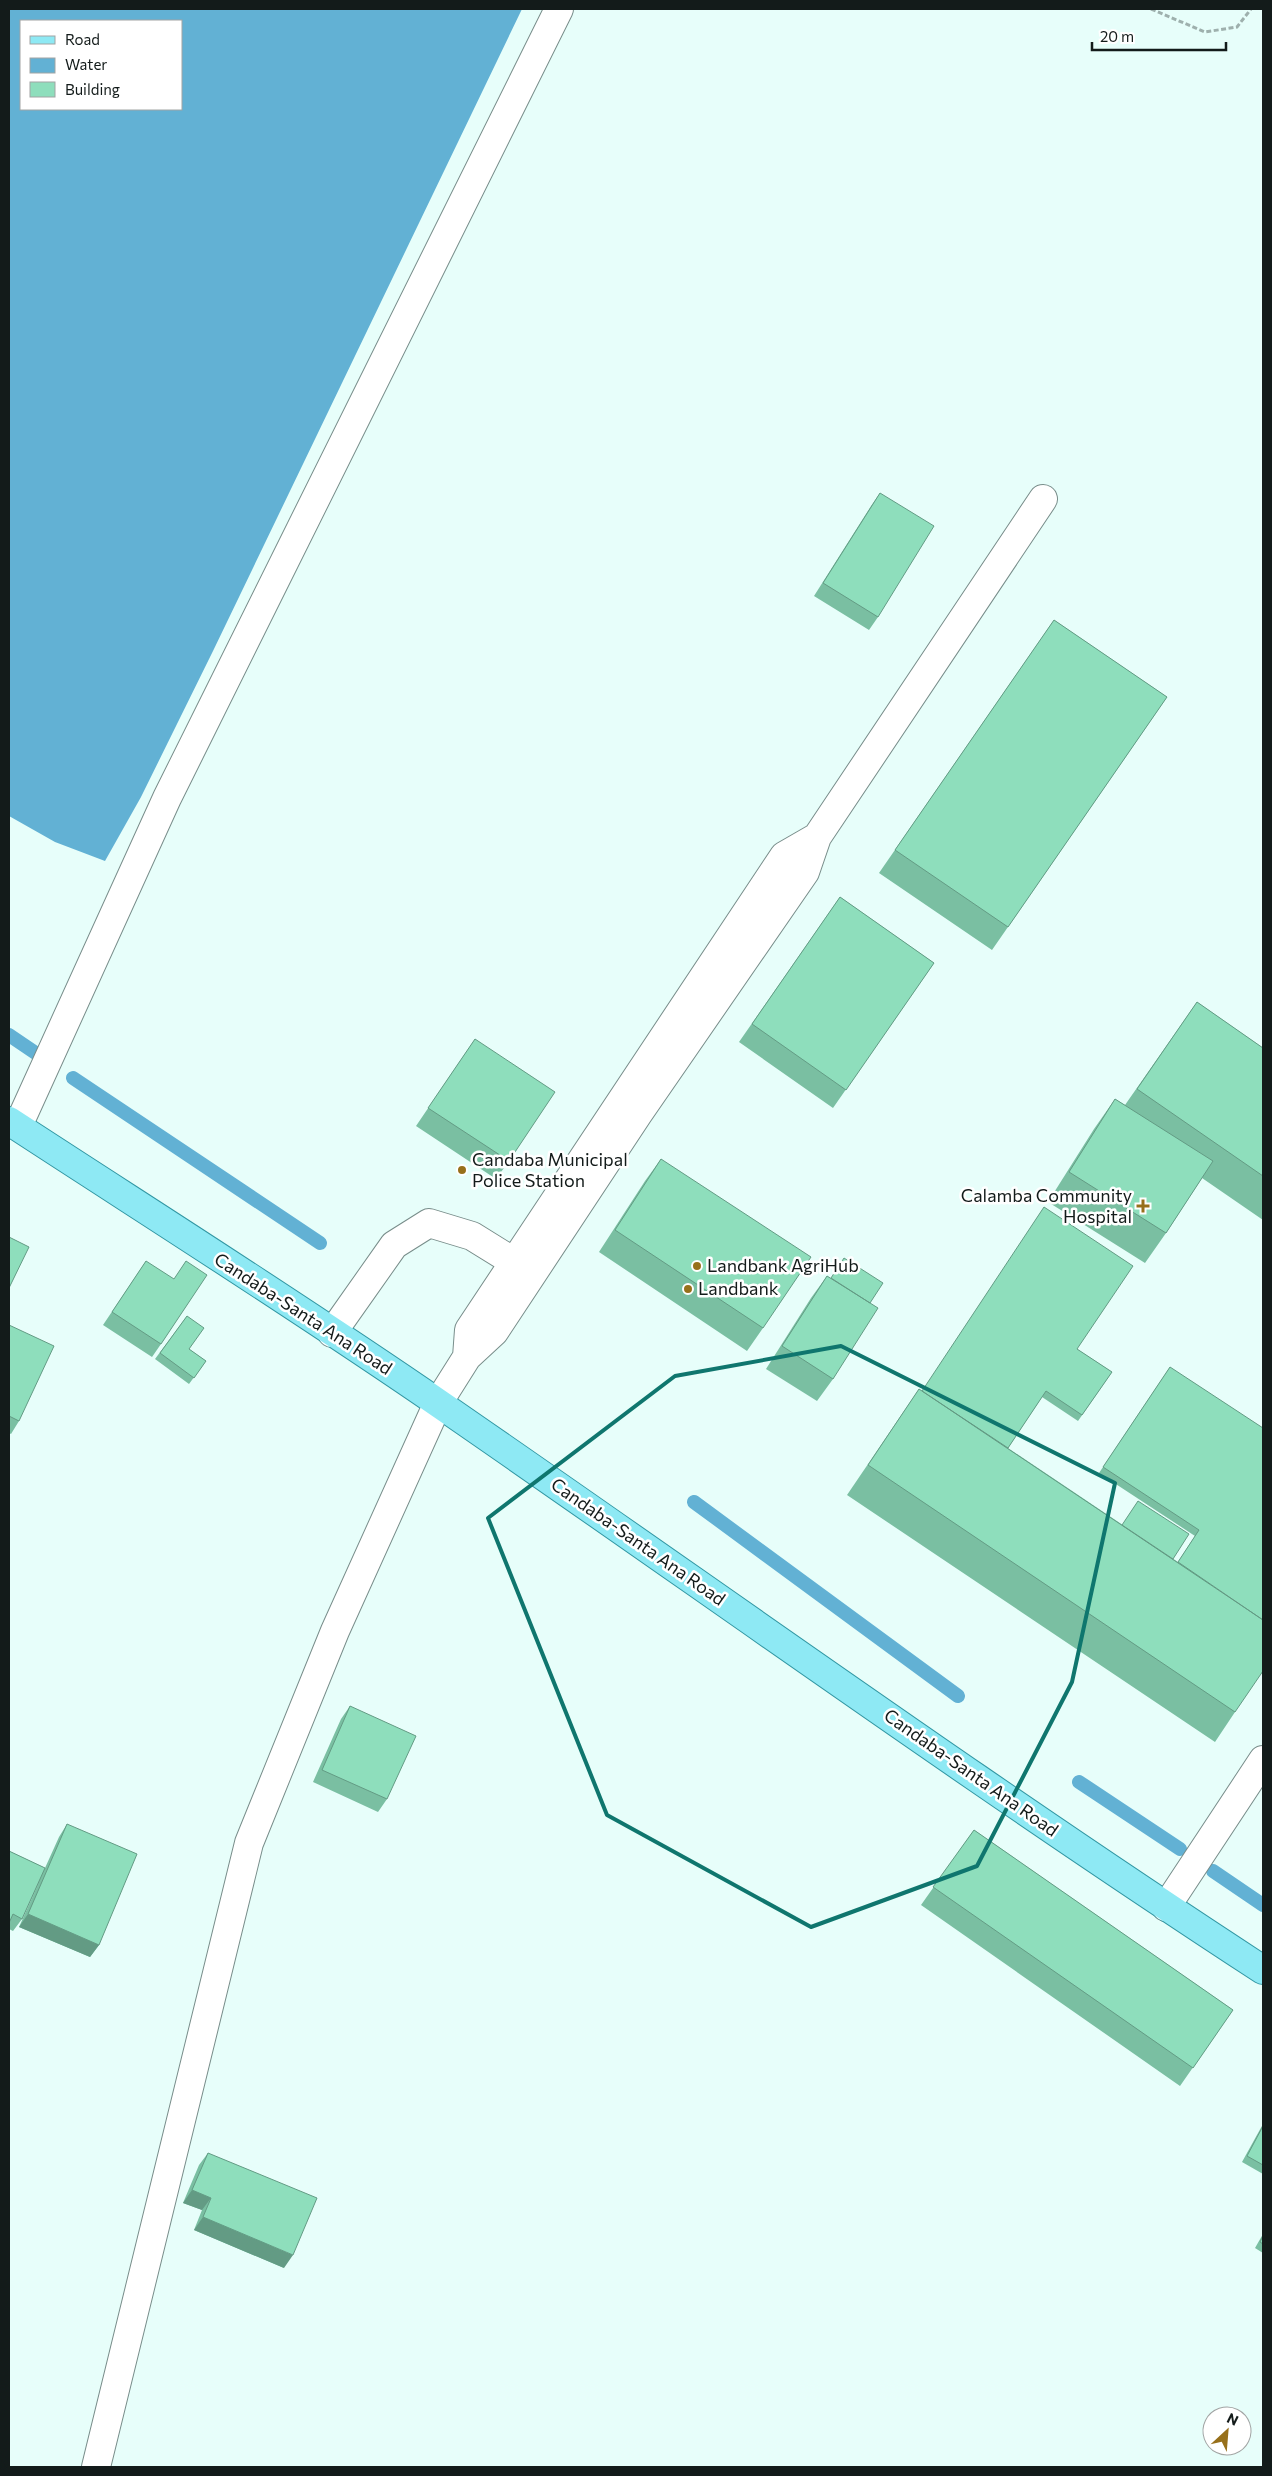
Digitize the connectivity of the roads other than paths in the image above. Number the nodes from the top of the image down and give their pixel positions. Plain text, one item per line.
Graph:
1 (559, 9) edge
2 (1043, 499) dead end
3 (817, 836) junction
4 (13, 1123) edge
5 (514, 1262) junction
6 (332, 1333) junction
7 (467, 1357) junction
8 (438, 1403) junction
9 (1263, 1760) edge
10 (1166, 1907) junction
11 (1263, 1970) edge
12 (96, 2467) edge

1 - 4 street
2 - 3 street
3 - 5 street
3 - 7 street
4 - 6 main road, Candaba-Santa Ana Road
5 - 6 street
5 - 7 street
6 - 8 main road, Candaba-Santa Ana Road
7 - 8 street
8 - 10 main road, Candaba-Santa Ana Road
8 - 12 street
9 - 10 street
10 - 11 main road, Candaba-Santa Ana Road

